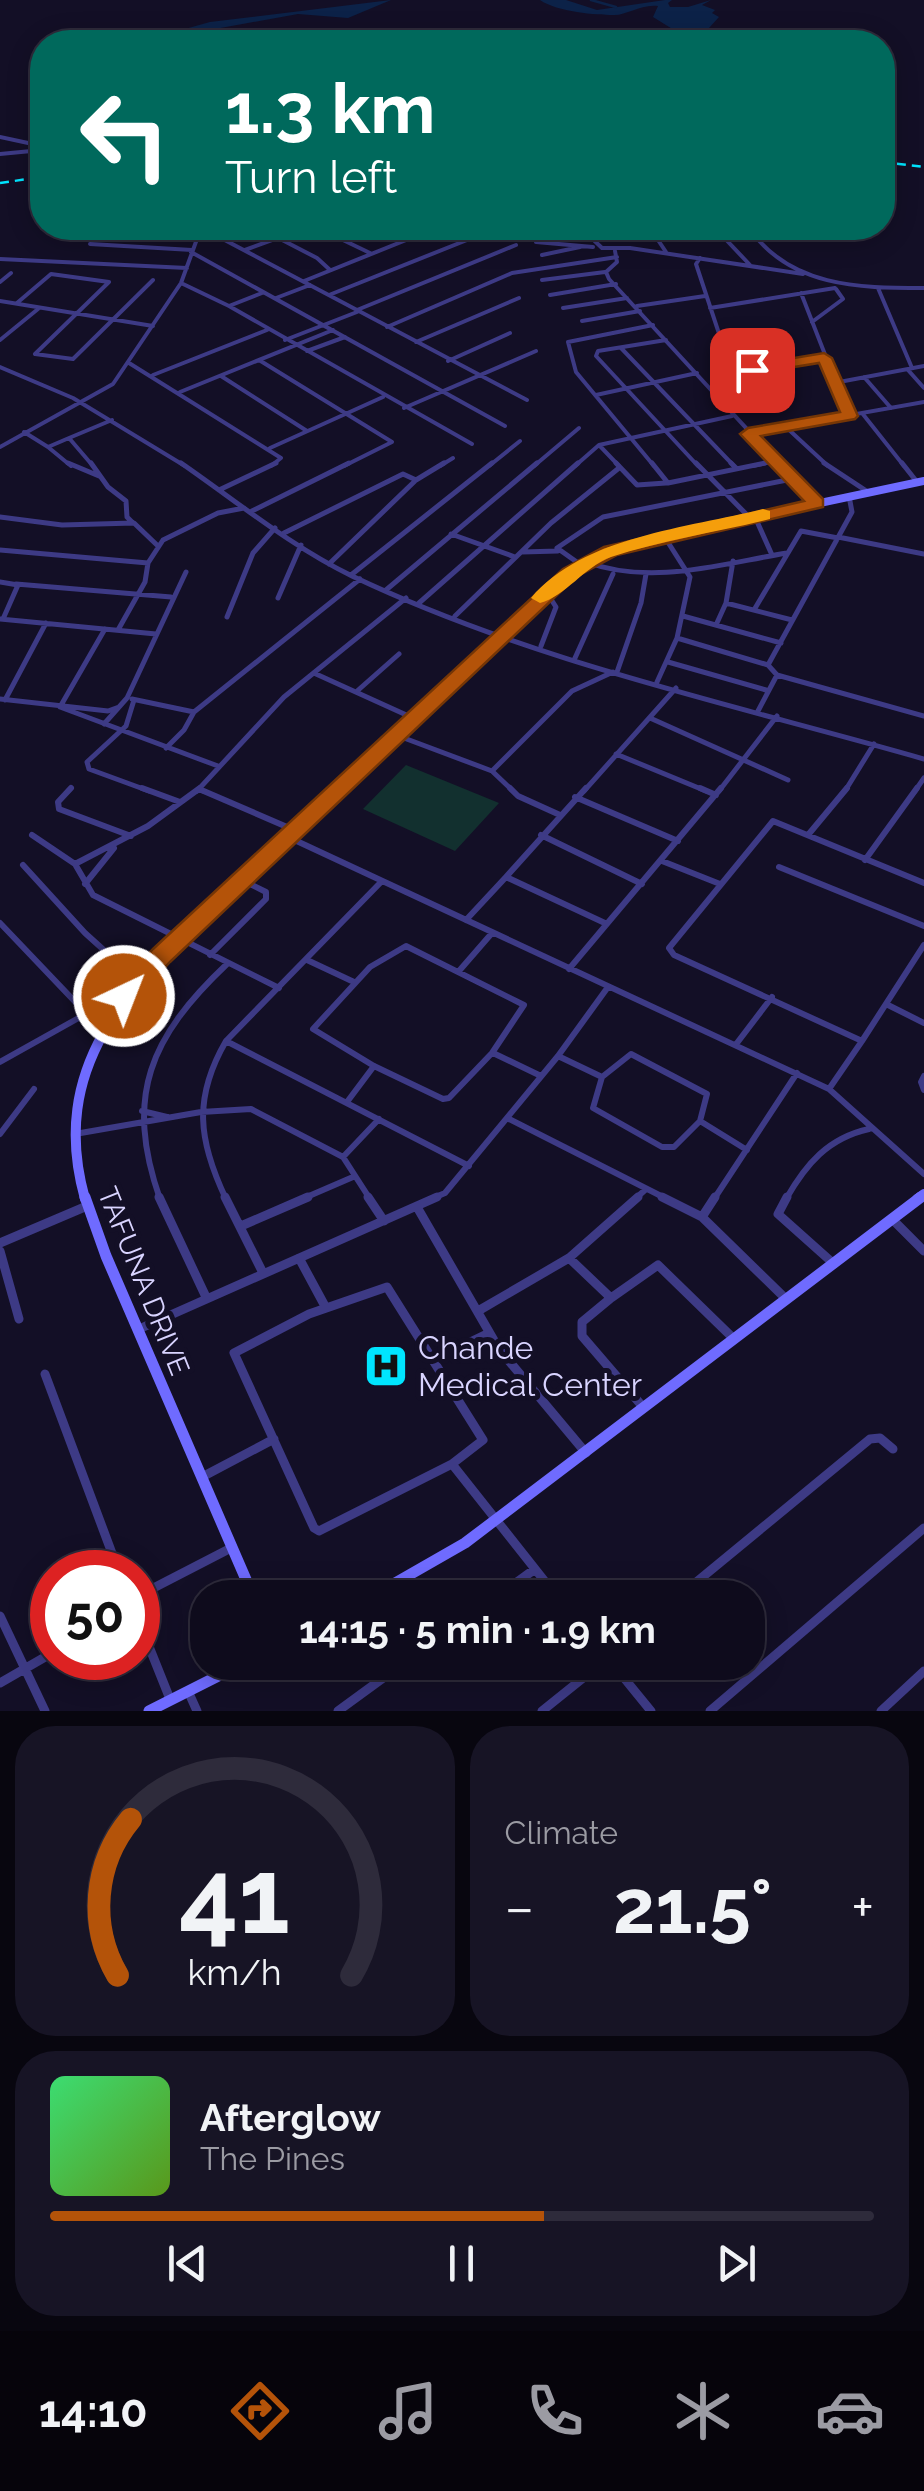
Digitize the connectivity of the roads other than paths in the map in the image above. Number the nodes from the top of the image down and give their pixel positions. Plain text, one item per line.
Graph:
1 (0, 137) edge
2 (30, 145) edge
3 (30, 150) edge
4 (0, 154) edge
5 (196, 240) edge
6 (221, 240) edge
7 (272, 240) edge
8 (285, 240) edge
9 (342, 240) edge
10 (398, 240) edge
11 (407, 240) edge
12 (466, 240) edge
13 (588, 240) edge
14 (661, 240) edge
15 (727, 240) edge
16 (758, 240) edge
17 (402, 242) junction
18 (536, 242) dead end
19 (90, 244) dead end
20 (516, 245) dead end
21 (582, 246) junction
22 (599, 247) junction
23 (192, 251) junction
24 (244, 251) junction
25 (666, 252) junction
26 (370, 254) junction
27 (542, 254) dead end
28 (616, 254) junction
29 (0, 258) edge
30 (698, 261) junction
31 (751, 266) junction
32 (187, 268) junction
33 (329, 270) junction
34 (606, 272) junction
35 (10, 274) dead end
36 (804, 274) junction
37 (153, 280) dead end
38 (542, 280) dead end
39 (825, 280) junction
40 (303, 281) junction
41 (0, 282) edge
42 (181, 283) junction
43 (616, 284) junction
44 (310, 285) junction
45 (836, 288) junction
46 (878, 288) junction
47 (922, 290) edge
48 (264, 292) junction
49 (800, 293) junction
50 (330, 295) junction
51 (550, 295) dead end
52 (705, 296) junction
53 (275, 298) junction
54 (519, 298) dead end
55 (628, 298) junction
56 (0, 302) edge
57 (16, 304) junction
58 (229, 306) junction
59 (39, 308) junction
60 (563, 308) dead end
61 (638, 308) junction
62 (710, 308) junction
63 (358, 311) junction
64 (76, 314) junction
65 (114, 320) junction
66 (582, 321) dead end
67 (812, 322) junction
68 (153, 326) junction
69 (324, 326) junction
70 (653, 326) junction
71 (386, 327) junction
72 (268, 330) junction
73 (333, 330) junction
74 (510, 334) dead end
75 (345, 337) junction
76 (0, 340) edge
77 (286, 340) junction
78 (666, 340) junction
79 (416, 342) junction
80 (296, 346) junction
81 (622, 348) junction
82 (536, 350) dead end
83 (306, 351) junction
84 (824, 358) junction
85 (259, 360) junction
86 (448, 360) junction
87 (129, 363) junction
88 (924, 366) edge
89 (0, 367) edge
90 (910, 369) junction
91 (730, 372) junction
92 (697, 373) junction
93 (153, 375) junction
94 (220, 375) junction
95 (477, 376) junction
96 (864, 377) junction
97 (655, 383) junction
98 (834, 383) junction
99 (924, 388) edge
100 (442, 390) junction
101 (623, 390) junction
102 (179, 392) junction
103 (595, 395) junction
104 (384, 396) junction
105 (528, 400) dead end
106 (83, 403) junction
107 (742, 403) dead end
108 (923, 403) edge
109 (404, 408) junction
110 (892, 409) junction
111 (348, 413) junction
112 (862, 413) junction
113 (732, 416) junction
114 (849, 416) junction
115 (113, 420) junction
116 (694, 424) junction
117 (506, 426) dead end
118 (786, 427) junction
119 (579, 428) dead end
120 (307, 431) junction
121 (664, 431) junction
122 (24, 432) junction
123 (748, 434) junction
124 (69, 438) junction
125 (630, 439) junction
126 (520, 441) dead end
127 (472, 444) dead end
128 (599, 445) junction
129 (0, 447) edge
130 (48, 447) junction
131 (270, 448) junction
132 (453, 458) dead end
133 (776, 461) junction
134 (618, 468) junction
135 (737, 469) junction
136 (99, 476) junction
137 (707, 477) junction
138 (793, 478) junction
139 (416, 480) junction
140 (921, 482) edge
141 (668, 483) junction
142 (219, 490) junction
143 (868, 492) junction
144 (726, 494) junction
145 (849, 496) junction
146 (817, 503) junction
147 (248, 510) junction
148 (752, 517) junction
149 (0, 518) edge
150 (134, 523) junction
151 (276, 528) junction
152 (284, 533) junction
153 (451, 533) junction
154 (664, 536) junction
155 (838, 538) junction
156 (301, 545) junction
157 (482, 545) junction
158 (158, 546) junction
159 (0, 550) edge
160 (558, 551) junction
161 (518, 554) junction
162 (788, 554) junction
163 (924, 554) edge
164 (771, 556) junction
165 (734, 561) junction
166 (148, 563) junction
167 (584, 563) junction
168 (329, 564) junction
169 (688, 569) junction
170 (186, 572) dead end
171 (614, 574) junction
172 (646, 574) junction
173 (350, 575) junction
174 (775, 576) junction
175 (360, 579) junction
176 (0, 582) edge
177 (16, 584) junction
178 (386, 590) junction
179 (546, 592) junction
180 (139, 595) junction
181 (172, 597) junction
182 (278, 598) dead end
183 (407, 598) junction
184 (420, 602) junction
185 (726, 603) junction
186 (754, 610) junction
187 (455, 616) junction
188 (683, 616) junction
189 (227, 617) dead end
190 (2, 619) edge
191 (792, 620) junction
192 (46, 623) junction
193 (716, 625) junction
194 (105, 629) junction
195 (118, 630) junction
196 (156, 634) junction
197 (502, 634) junction
198 (678, 638) junction
199 (781, 643) junction
200 (541, 646) junction
201 (399, 654) dead end
202 (574, 658) junction
203 (668, 662) junction
204 (768, 665) junction
205 (616, 672) junction
206 (316, 674) junction
207 (777, 676) junction
208 (657, 682) junction
209 (676, 688) junction
210 (766, 690) junction
211 (356, 692) junction
212 (2, 699) edge
213 (131, 699) junction
214 (60, 707) junction
215 (120, 707) junction
216 (758, 711) junction
217 (194, 712) junction
218 (776, 716) junction
219 (924, 716) edge
220 (413, 718) junction
221 (650, 718) junction
222 (104, 724) junction
223 (123, 730) junction
224 (396, 735) junction
225 (874, 744) junction
226 (166, 748) junction
227 (615, 754) junction
228 (924, 759) edge
229 (742, 761) junction
230 (218, 766) junction
231 (492, 771) junction
232 (924, 778) edge
233 (788, 780) dead end
234 (71, 788) dead end
235 (198, 788) junction
236 (716, 795) junction
237 (575, 796) junction
238 (181, 802) junction
239 (560, 815) junction
240 (291, 834) junction
241 (32, 835) dead end
242 (808, 835) junction
243 (131, 836) junction
244 (541, 836) junction
245 (678, 841) junction
246 (118, 844) junction
247 (662, 860) junction
248 (865, 860) junction
249 (74, 864) junction
250 (23, 865) dead end
251 (779, 868) dead end
252 (506, 877) junction
253 (242, 880) junction
254 (382, 882) junction
255 (924, 883) edge
256 (85, 884) junction
257 (642, 884) junction
258 (720, 884) junction
259 (466, 920) junction
260 (0, 923) edge
261 (607, 924) junction
262 (924, 926) edge
263 (492, 932) junction
264 (180, 940) junction
265 (924, 945) edge
266 (210, 955) junction
267 (307, 960) junction
268 (227, 964) junction
269 (569, 969) junction
270 (459, 970) junction
271 (137, 980) junction
272 (354, 982) junction
273 (608, 987) junction
274 (279, 988) junction
275 (772, 997) junction
276 (888, 1005) junction
277 (84, 1014) junction
278 (924, 1023) edge
279 (102, 1030) junction
280 (226, 1041) junction
281 (862, 1041) junction
282 (737, 1043) junction
283 (492, 1053) junction
284 (558, 1056) junction
285 (0, 1062) edge
286 (374, 1066) junction
287 (796, 1073) junction
288 (541, 1076) junction
289 (924, 1076) edge
290 (602, 1077) junction
291 (34, 1089) dead end
292 (829, 1089) junction
293 (924, 1090) edge
294 (347, 1102) junction
295 (142, 1111) junction
296 (201, 1112) junction
297 (173, 1118) junction
298 (507, 1118) junction
299 (379, 1119) junction
300 (700, 1122) junction
301 (141, 1124) junction
302 (870, 1128) junction
303 (0, 1134) edge
304 (75, 1134) junction
305 (746, 1150) junction
306 (343, 1157) junction
307 (468, 1166) junction
308 (924, 1174) edge
309 (353, 1177) junction
310 (645, 1190) junction
311 (924, 1194) edge
312 (88, 1206) junction
313 (417, 1207) junction
314 (702, 1217) junction
315 (892, 1219) junction
316 (384, 1222) junction
317 (241, 1226) junction
318 (0, 1242) edge
319 (0, 1251) edge
320 (924, 1251) edge
321 (299, 1258) junction
322 (570, 1258) junction
323 (834, 1264) junction
324 (264, 1273) junction
325 (206, 1297) junction
326 (611, 1298) junction
327 (787, 1300) junction
328 (326, 1308) junction
329 (478, 1311) junction
330 (20, 1319) dead end
331 (139, 1329) junction
332 (490, 1334) junction
333 (735, 1340) junction
334 (432, 1360) junction
335 (45, 1374) dead end
336 (644, 1408) junction
337 (274, 1439) junction
338 (893, 1449) dead end
339 (586, 1452) junction
340 (452, 1464) junction
341 (202, 1476) junction
342 (495, 1520) junction
343 (924, 1528) edge
344 (232, 1548) junction
345 (111, 1550) edge
346 (534, 1569) junction
347 (246, 1580) edge
348 (404, 1580) edge
349 (519, 1580) edge
350 (543, 1580) edge
351 (699, 1580) edge
352 (160, 1585) edge
353 (0, 1616) edge
354 (30, 1666) edge
355 (23, 1670) junction
356 (924, 1671) edge
357 (160, 1673) edge
358 (210, 1680) edge
359 (380, 1680) edge
360 (581, 1680) edge
361 (625, 1680) edge
362 (0, 1683) edge
363 (188, 1691) junction
364 (171, 1700) junction
365 (45, 1711) edge
366 (149, 1711) edge
367 (197, 1711) edge
368 (338, 1711) edge
369 (542, 1711) edge
370 (650, 1711) edge
371 (710, 1711) edge
372 (881, 1711) edge

1 - 2 street
3 - 4 street
5 - 23 street
6 - 24 street
7 - 24 street
8 - 33 street
9 - 26 street
10 - 17 street
11 - 17 street
12 - 50 street
13 - 22 street
14 - 25 street
15 - 31 street
16 - 36 street
17 - 26 street
18 - 21 street
19 - 23 street
20 - 63 street
21 - 22 street
21 - 27 street
22 - 28 street
23 - 32 street
23 - 48 street
24 - 40 street
25 - 28 street
25 - 30 street
26 - 33 street
28 - 34 street
28 - 71 street
29 - 32 street
30 - 31 street
30 - 52 street
31 - 36 street
32 - 42 street
33 - 40 street
34 - 38 street
34 - 43 street
35 - 41 street
36 - 39 street
37 - 65 street
39 - 45 street
39 - 46 street
40 - 44 street
42 - 58 street
42 - 68 street
43 - 51 street
43 - 55 street
44 - 50 street
44 - 53 street
45 - 49 street
45 - 67 street
46 - 47 street
46 - 90 street
48 - 53 street
48 - 58 street
49 - 62 street
49 - 67 street
50 - 63 street
52 - 61 street
52 - 62 street
53 - 69 street
54 - 79 street
55 - 60 street
55 - 61 street
56 - 57 street
57 - 59 street
57 - 64 street
58 - 72 street
59 - 64 street
59 - 76 street
61 - 66 street
61 - 70 street
62 - 91 street
63 - 69 street
63 - 71 street
64 - 65 street
64 - 65 street
65 - 68 street
67 - 84 street
68 - 87 street
69 - 73 street
69 - 77 street
70 - 78 street
70 - 103 street
71 - 79 street
72 - 77 street
72 - 93 street
73 - 75 street
73 - 80 street
74 - 86 street
75 - 83 street
75 - 100 street
77 - 80 street
78 - 81 street
78 - 92 street
79 - 86 street
80 - 83 street
80 - 85 street
81 - 97 street
81 - 101 street
82 - 95 street
83 - 104 street
84 - 91 street
84 - 98 street
85 - 94 street
85 - 111 street
86 - 95 street
87 - 93 street
87 - 106 street
88 - 90 street
89 - 106 street
90 - 96 street
90 - 99 street
91 - 107 street
92 - 97 street
92 - 113 street
93 - 102 street
94 - 102 street
94 - 120 street
95 - 100 street
95 - 105 street
96 - 98 street
96 - 110 street
97 - 101 street
97 - 116 street
98 - 114 street
100 - 109 street
100 - 117 street
101 - 103 street
101 - 121 street
102 - 131 street
103 - 125 street
104 - 109 street
104 - 111 street
106 - 115 street
106 - 122 street
108 - 110 street
109 - 127 street
110 - 112 street
111 - 120 street
111 - 147 street
112 - 114 street
112 - 140 street
113 - 116 street
113 - 123 street
114 - 118 street
115 - 124 street
115 - 142 street
116 - 121 street
116 - 135 street
118 - 123 street
118 - 143 street
119 - 153 street
120 - 131 street
121 - 125 street
121 - 137 street
122 - 129 street
122 - 130 street
123 - 133 street
124 - 130 street
124 - 136 street
125 - 128 street
125 - 141 street
126 - 173 street
128 - 134 street
128 - 157 street
130 - 136 street
131 - 142 street
132 - 139 street
133 - 135 street
133 - 138 street
134 - 141 street
134 - 161 street
135 - 137 street
136 - 150 street
137 - 141 street
137 - 144 street
138 - 144 street
138 - 146 street
139 - 152 street
139 - 168 street
140 - 143 main road, TAFUNA DRIVE
142 - 147 street
143 - 145 main road, TAFUNA DRIVE
144 - 148 street
144 - 160 street
145 - 146 main road, TAFUNA DRIVE
145 - 155 street
146 - 148 main road, TAFUNA DRIVE
147 - 151 street
147 - 158 street
148 - 154 main road, TAFUNA DRIVE
148 - 164 street
149 - 150 street
150 - 158 street
151 - 152 street
151 - 189 street
152 - 156 street
153 - 157 street
153 - 178 street
154 - 167 main road, TAFUNA DRIVE
154 - 169 street
155 - 162 street
155 - 163 street
155 - 191 street
156 - 168 street
156 - 182 street
157 - 161 street
157 - 184 street
158 - 166 street
159 - 166 street
160 - 161 street
160 - 167 street
161 - 187 street
162 - 164 street
162 - 174 street
164 - 165 street
164 - 174 street
165 - 169 street
165 - 185 street
166 - 180 street
167 - 171 street
167 - 179 main road, TAFUNA DRIVE
168 - 173 street
169 - 172 street
169 - 188 street
170 - 181 street
171 - 172 street
171 - 202 street
172 - 205 street
173 - 175 street
174 - 186 street
175 - 178 street
175 - 217 street
176 - 177 street
177 - 180 street
177 - 190 street
178 - 183 street
179 - 197 main road, TAFUNA DRIVE
179 - 200 street
180 - 181 street
180 - 195 street
181 - 196 street
183 - 184 street
183 - 206 street
184 - 187 street
185 - 186 street
185 - 193 street
186 - 191 street
187 - 197 street
188 - 193 street
188 - 198 street
190 - 192 street
191 - 199 street
192 - 194 street
192 - 212 street
193 - 199 street
194 - 195 street
194 - 214 street
195 - 196 street
196 - 213 street
197 - 200 street
197 - 220 main road, TAFUNA DRIVE
198 - 203 street
198 - 204 street
199 - 204 street
200 - 202 street
201 - 211 street
202 - 205 street
203 - 208 street
203 - 210 street
204 - 207 street
205 - 208 street
205 - 231 street
206 - 211 street
206 - 230 street
207 - 210 street
207 - 219 street
208 - 209 street
209 - 216 street
209 - 221 street
210 - 216 street
211 - 220 street
212 - 214 street
213 - 215 street
213 - 217 street
213 - 223 street
214 - 215 street
214 - 222 street
215 - 222 street
216 - 218 street
217 - 226 street
218 - 225 street
218 - 229 street
220 - 224 main road, TAFUNA DRIVE
221 - 227 street
221 - 229 street
222 - 223 street
223 - 226 street
223 - 238 street
224 - 231 street
224 - 240 main road, TAFUNA DRIVE
225 - 228 street
225 - 242 street
226 - 230 street
227 - 236 street
227 - 237 street
229 - 233 street
229 - 236 street
230 - 235 street
231 - 239 street
232 - 248 street
234 - 243 street
235 - 238 street
235 - 240 street
236 - 245 street
237 - 239 street
237 - 245 street
238 - 243 street
239 - 244 street
240 - 253 main road, TAFUNA DRIVE
240 - 254 street
241 - 249 street
242 - 248 street
242 - 258 street
243 - 246 street
244 - 252 street
244 - 257 street
245 - 247 street
246 - 249 street
246 - 256 street
247 - 257 street
247 - 258 street
248 - 255 street
249 - 256 street
250 - 271 street
251 - 262 street
252 - 259 street
252 - 261 street
253 - 264 main road, TAFUNA DRIVE
253 - 266 street
254 - 259 street
254 - 267 street
256 - 264 street
257 - 261 street
258 - 275 street
259 - 263 street
260 - 277 street
261 - 269 street
263 - 269 street
263 - 270 street
264 - 266 street
264 - 271 main road, TAFUNA DRIVE
265 - 276 street
266 - 268 street
267 - 272 street
267 - 274 street
268 - 274 street
268 - 295 street
269 - 273 street
270 - 272 street
270 - 283 street
271 - 279 main road, TAFUNA DRIVE
272 - 286 street
273 - 282 street
273 - 284 street
274 - 280 street
275 - 281 street
275 - 282 street
276 - 278 street
276 - 281 street
277 - 279 street
277 - 285 street
279 - 304 main road, TAFUNA DRIVE
280 - 294 street
280 - 296 street
281 - 292 street
282 - 287 street
283 - 286 street
283 - 288 street
284 - 288 street
284 - 290 street
286 - 294 street
287 - 292 street
287 - 305 street
288 - 298 street
289 - 293 street
290 - 300 street
290 - 300 street
291 - 303 street
292 - 302 street
294 - 299 street
295 - 297 street
295 - 301 street
296 - 297 street
296 - 306 street
296 - 317 street
297 - 301 street
298 - 307 street
298 - 310 street
299 - 306 street
299 - 307 street
300 - 305 street
301 - 304 street
301 - 325 street
302 - 308 street
302 - 323 street
304 - 312 main road, TAFUNA DRIVE
305 - 314 street
306 - 309 street
307 - 313 street
309 - 316 street
309 - 317 street
310 - 314 street
310 - 322 street
311 - 315 main road
312 - 318 street
312 - 331 main road, TAFUNA DRIVE
313 - 316 street
313 - 329 street
314 - 327 street
315 - 320 street
315 - 323 main road
316 - 321 street
317 - 324 street
319 - 330 street
321 - 324 street
321 - 328 street
322 - 326 street
322 - 329 street
323 - 327 main road
324 - 325 street
325 - 331 street
326 - 333 street
326 - 336 street
327 - 333 main road
328 - 334 street
328 - 337 street
329 - 332 street
331 - 341 main road, TAFUNA DRIVE
332 - 334 street
332 - 339 street
333 - 336 main road
334 - 340 street
335 - 345 street
336 - 339 main road
337 - 340 street
337 - 341 street
338 - 351 street
339 - 342 main road
340 - 342 street
341 - 344 main road, TAFUNA DRIVE
342 - 346 street
342 - 348 main road
343 - 371 street
344 - 347 main road, TAFUNA DRIVE
344 - 352 street
346 - 349 street
346 - 350 street
353 - 355 street
354 - 355 street
355 - 362 street
355 - 365 street
356 - 372 street
357 - 364 street
358 - 363 main road
359 - 368 street
360 - 369 street
361 - 370 street
363 - 364 main road
363 - 367 street
364 - 366 main road

